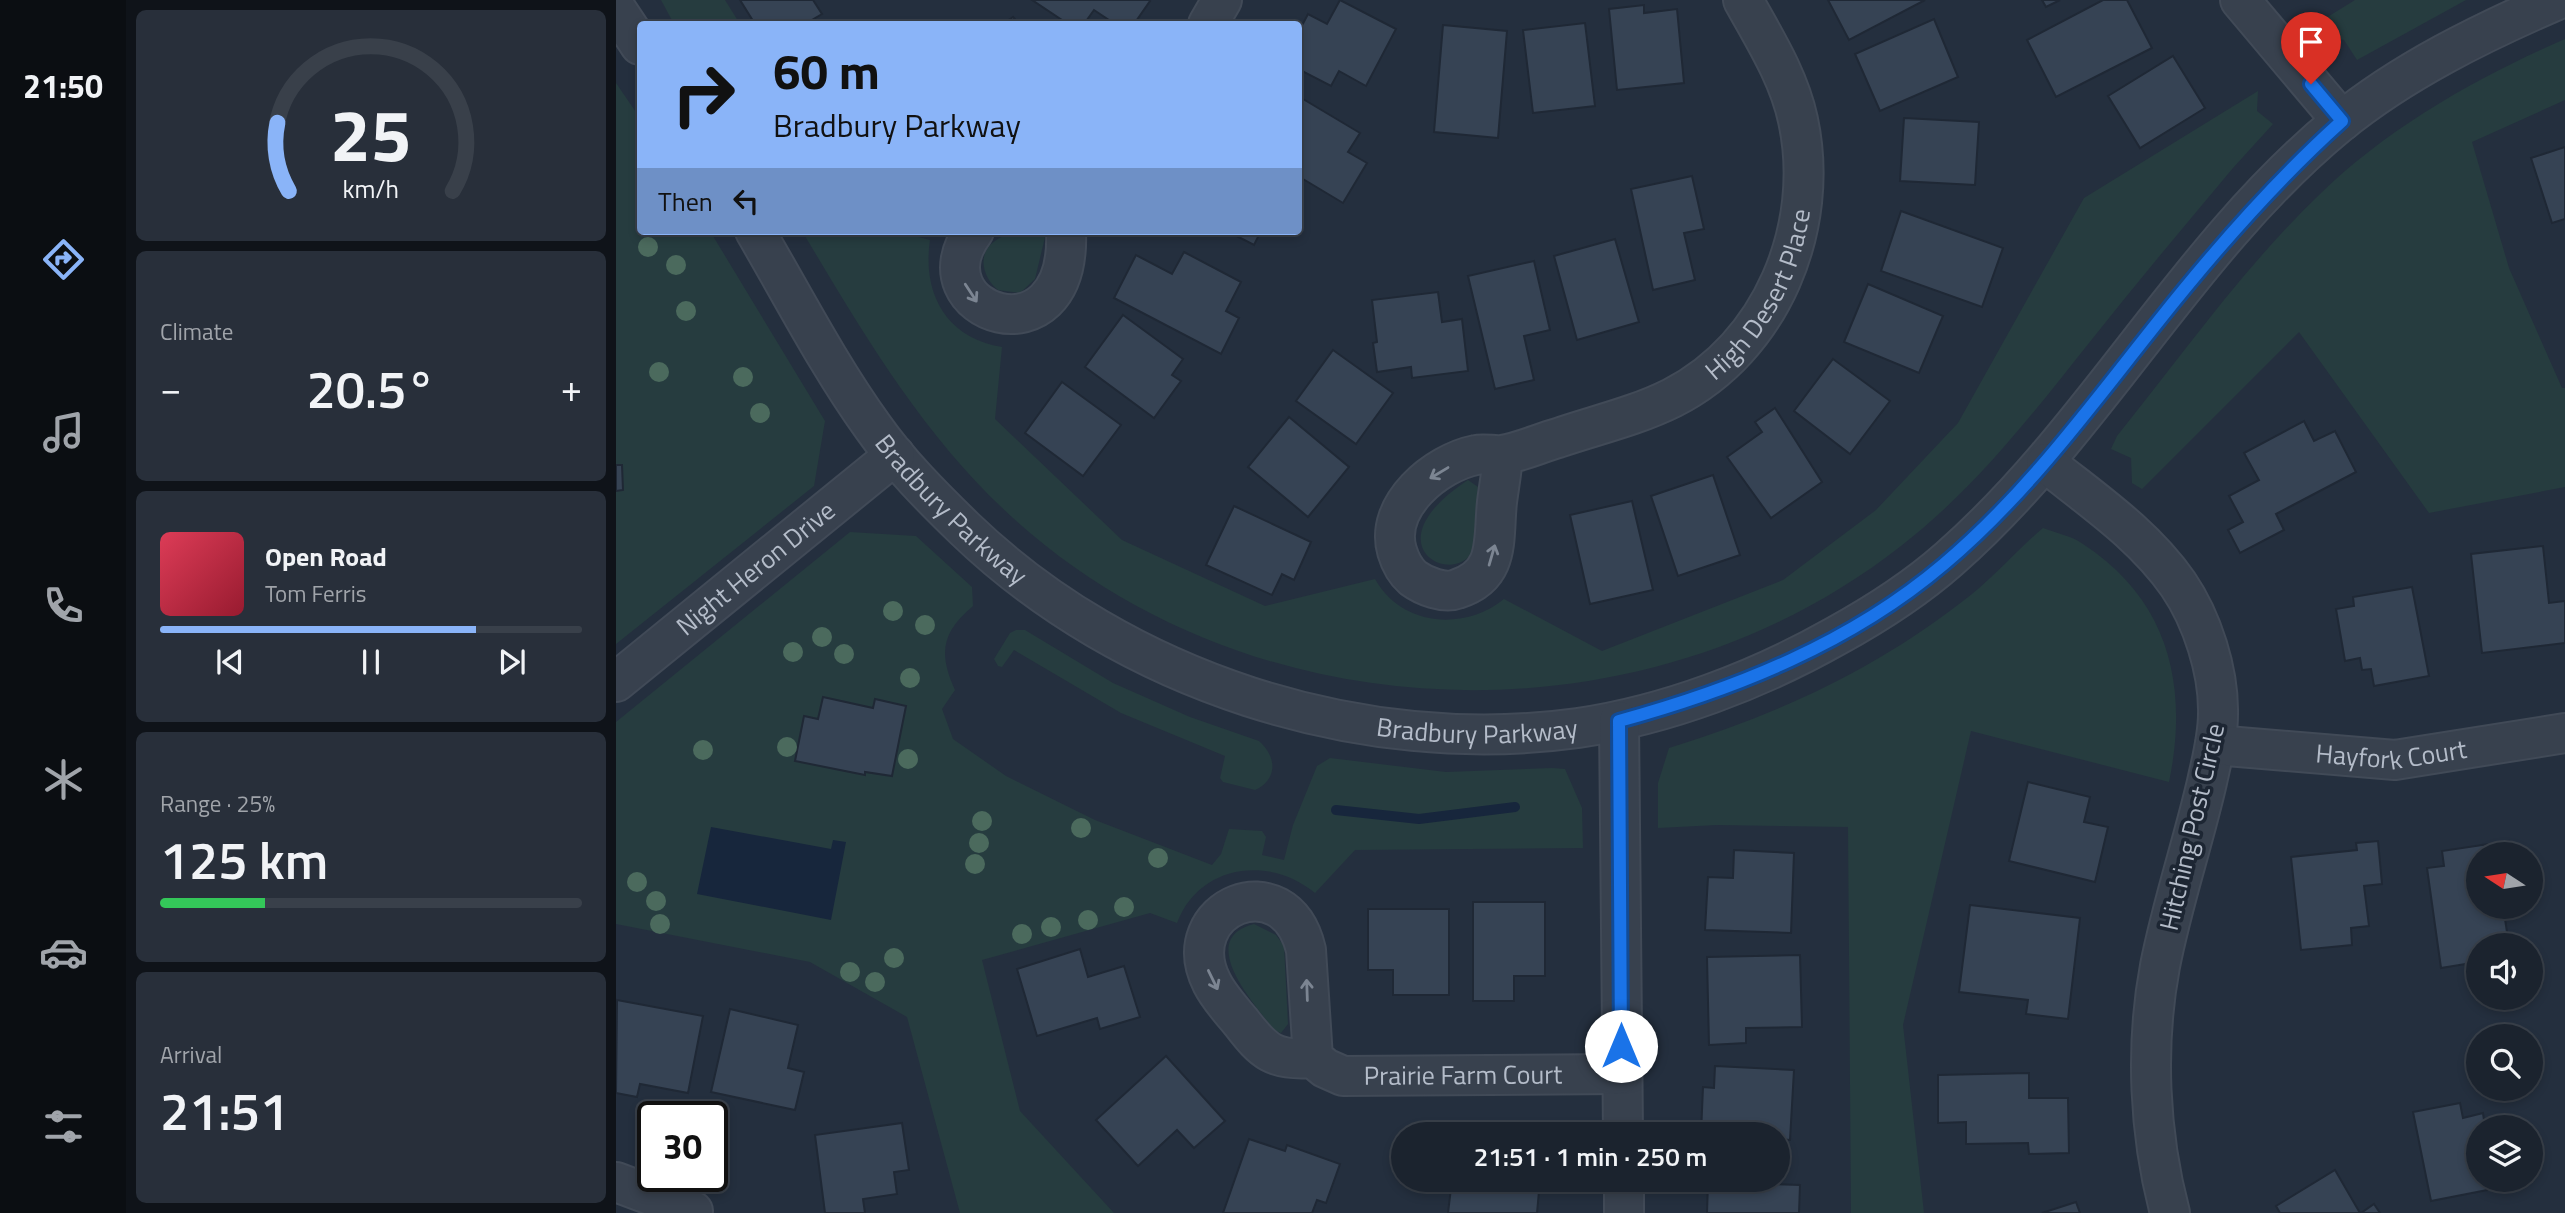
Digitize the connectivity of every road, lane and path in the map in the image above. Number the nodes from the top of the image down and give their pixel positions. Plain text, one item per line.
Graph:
1 (1222, 0) edge
2 (1744, 0) edge
3 (2240, 0) edge
4 (2557, 0) edge
5 (616, 9) edge
6 (1211, 21) edge
7 (637, 40) edge
8 (2342, 121) junction
9 (757, 235) edge
10 (971, 235) edge
11 (1066, 235) edge
12 (895, 455) junction
13 (1503, 455) dead end
14 (2046, 463) junction
15 (616, 682) edge
16 (1619, 721) junction
17 (2565, 733) edge
18 (2215, 745) junction
19 (1313, 1058) dead end
20 (1621, 1074) junction
21 (1623, 1122) edge
22 (616, 1182) edge
23 (1624, 1192) edge
24 (693, 1211) dead end
25 (1624, 1213) edge
26 (2170, 1213) edge

1 - 6 street
2 - 13 street, High Desert Place
3 - 8 street
4 - 8 street, Bradbury Parkway
5 - 7 street
8 - 14 street, Bradbury Parkway
9 - 12 street, Bradbury Parkway
10 -> 11 street
12 - 15 street, Night Heron Drive
12 - 16 street, Bradbury Parkway
14 - 16 street, Bradbury Parkway
14 - 18 street, Hitching Post Circle
16 - 20 street
17 - 18 street, Hayfork Court
18 - 26 street, Hitching Post Circle
19 - 20 street, Prairie Farm Court
20 - 21 street
22 - 24 street
23 - 25 street

